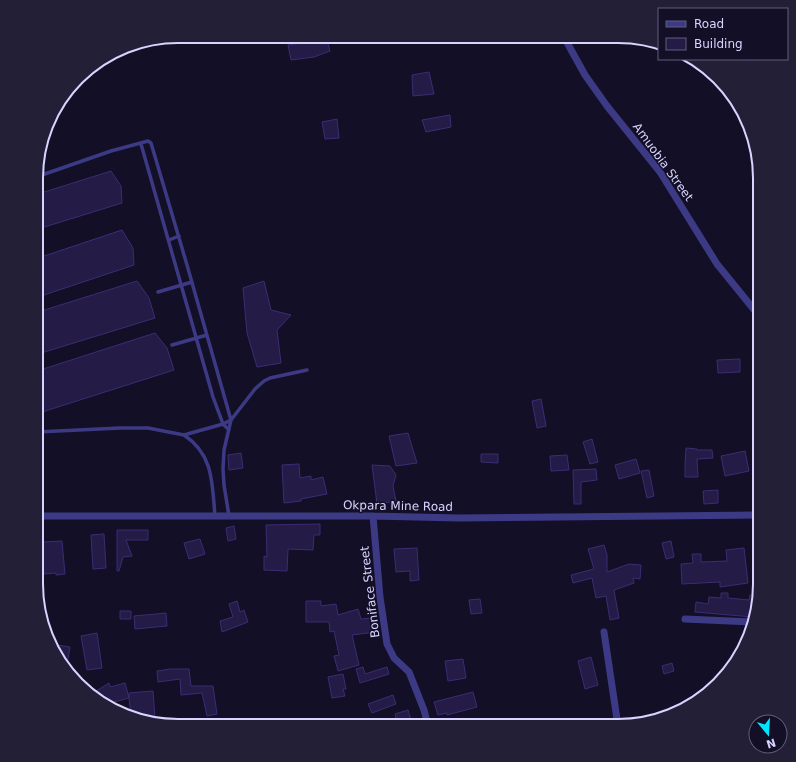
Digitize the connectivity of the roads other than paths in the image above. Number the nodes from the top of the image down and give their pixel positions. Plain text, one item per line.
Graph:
1 (567, 43) edge
2 (141, 144) junction
3 (43, 175) edge
4 (161, 177) junction
5 (152, 179) junction
6 (179, 236) junction
7 (169, 240) junction
8 (192, 282) junction
9 (181, 285) junction
10 (158, 292) dead end
11 (753, 308) edge
12 (207, 335) junction
13 (196, 338) junction
14 (172, 345) dead end
15 (307, 370) dead end
16 (231, 420) junction
17 (223, 424) junction
18 (229, 430) junction
19 (43, 432) edge
20 (184, 435) junction
21 (753, 515) edge
22 (43, 516) edge
23 (215, 516) junction
24 (229, 516) junction
25 (373, 516) junction
26 (685, 619) dead end
27 (747, 622) edge
28 (604, 632) dead end
29 (426, 719) edge
30 (617, 719) edge

1 - 11 street, Amuobia Street
2 - 3 lane
2 - 4 lane
2 - 5 lane
4 - 5 lane
4 - 6 lane
5 - 7 lane
6 - 7 lane
6 - 8 lane
7 - 9 lane
8 - 9 lane
8 - 12 lane
9 - 10 lane
9 - 13 lane
12 - 13 lane
12 - 16 lane
13 - 14 lane
13 - 17 lane
15 - 16 lane
16 - 17 lane
16 - 18 lane
17 - 18 lane
17 - 20 lane
18 - 24 lane
19 - 20 lane
20 - 23 lane
21 - 25 street, Okpara Mine Road
22 - 23 street, Okpara Mine Road
23 - 24 street, Okpara Mine Road
24 - 25 street, Okpara Mine Road
25 - 29 street, Boniface Street
26 - 27 street
28 - 30 street

